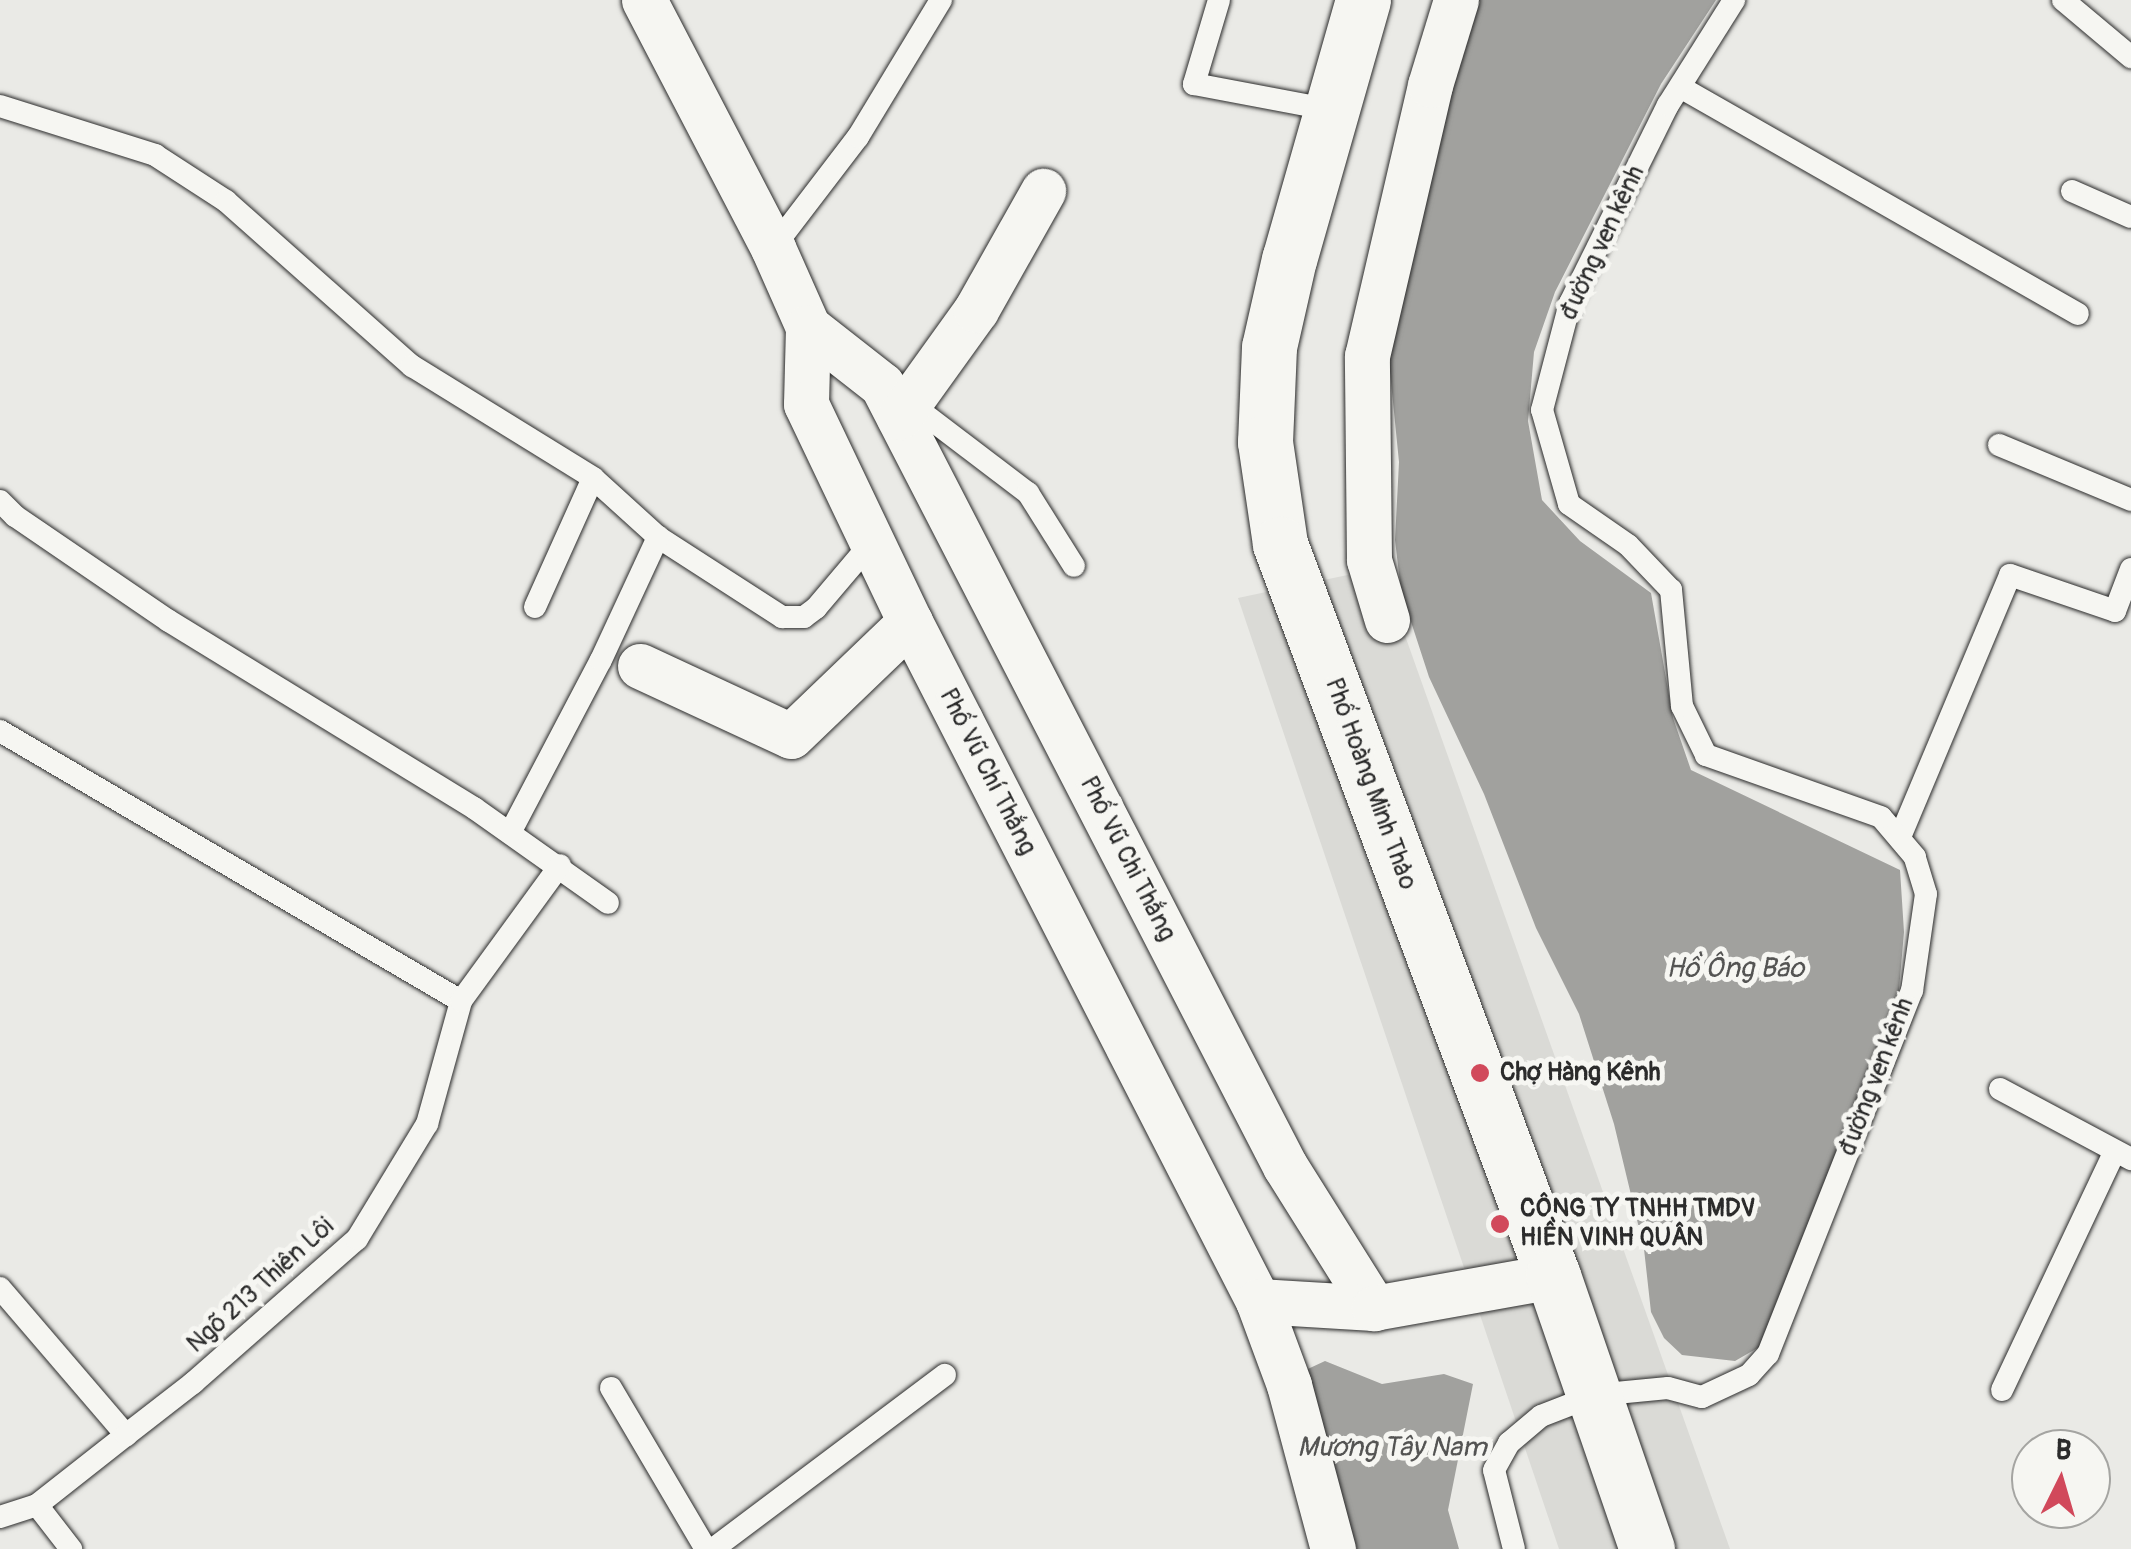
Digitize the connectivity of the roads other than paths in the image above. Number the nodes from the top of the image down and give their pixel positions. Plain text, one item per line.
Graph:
1 (644, 0) edge
2 (941, 0) edge
3 (1220, 0) edge
4 (1363, 0) edge
5 (1456, 0) edge
6 (1734, 0) edge
7 (2063, 0) edge
8 (2131, 58) edge
9 (1680, 86) junction
10 (0, 106) edge
11 (1331, 110) junction
12 (1043, 191) dead end
13 (2072, 191) dead end
14 (2131, 216) edge
15 (773, 248) junction
16 (2078, 314) dead end
17 (808, 327) junction
18 (905, 411) junction
19 (2000, 444) dead end
20 (592, 478) junction
21 (0, 500) edge
22 (2131, 500) edge
23 (658, 537) junction
24 (872, 542) junction
25 (1074, 566) dead end
26 (2131, 570) edge
27 (535, 607) dead end
28 (1387, 620) dead end
29 (910, 622) junction
30 (640, 666) dead end
31 (0, 732) edge
32 (510, 833) junction
33 (1900, 838) junction
34 (560, 865) junction
35 (608, 903) dead end
36 (462, 1001) junction
37 (2000, 1088) dead end
38 (2123, 1155) edge
39 (1553, 1276) junction
40 (0, 1288) edge
41 (1258, 1301) junction
42 (1374, 1308) junction
43 (945, 1375) dead end
44 (610, 1388) dead end
45 (2002, 1390) dead end
46 (1595, 1395) junction
47 (126, 1436) junction
48 (37, 1505) junction
49 (0, 1517) edge
50 (70, 1549) edge
51 (710, 1549) edge
52 (1333, 1549) edge
53 (1514, 1549) edge
54 (1647, 1549) edge

1 - 15 street, Phố Vũ Chí Thắng
2 - 15 lane
3 - 11 lane
4 - 11 street, Phố Hoàng Minh Thảo
5 - 28 street
6 - 9 lane, đường ven kênh
7 - 8 lane
9 - 16 lane
9 - 33 lane, đường ven kênh
10 - 20 lane
11 - 39 street, Phố Hoàng Minh Thảo
12 - 18 street
13 - 14 lane
15 - 17 street, Phố Vũ Chí Thắng
17 - 18 street, Phố Vũ Chi Thắng
17 - 24 street, Phố Vũ Chí Thắng
18 - 25 lane
18 - 42 street, Phố Vũ Chi Thắng
19 - 22 lane
20 - 23 lane
20 - 27 lane
21 - 32 lane
23 - 24 lane
23 - 32 lane
24 - 29 street, Phố Vũ Chí Thắng
26 - 33 lane
29 - 30 street
29 - 41 street, Phố Vũ Chí Thắng
31 - 36 lane
32 - 34 lane
33 - 46 lane, đường ven kênh
34 - 35 lane
34 - 36 lane, Ngõ 213 Thiên Lôi
36 - 47 lane, Ngõ 213 Thiên Lôi
37 - 38 lane
38 - 45 lane
39 - 42 street
39 - 46 street, Phố Hoàng Minh Thảo
40 - 47 lane
41 - 42 street
41 - 52 street, Phố Vũ Chí Thắng
43 - 51 lane
44 - 51 lane
46 - 53 lane
46 - 54 street, Phố Hoàng Minh Thảo
47 - 48 lane, Ngõ 213 Thiên Lôi
48 - 49 lane, Ngõ 213 Thiên Lôi
48 - 50 lane

